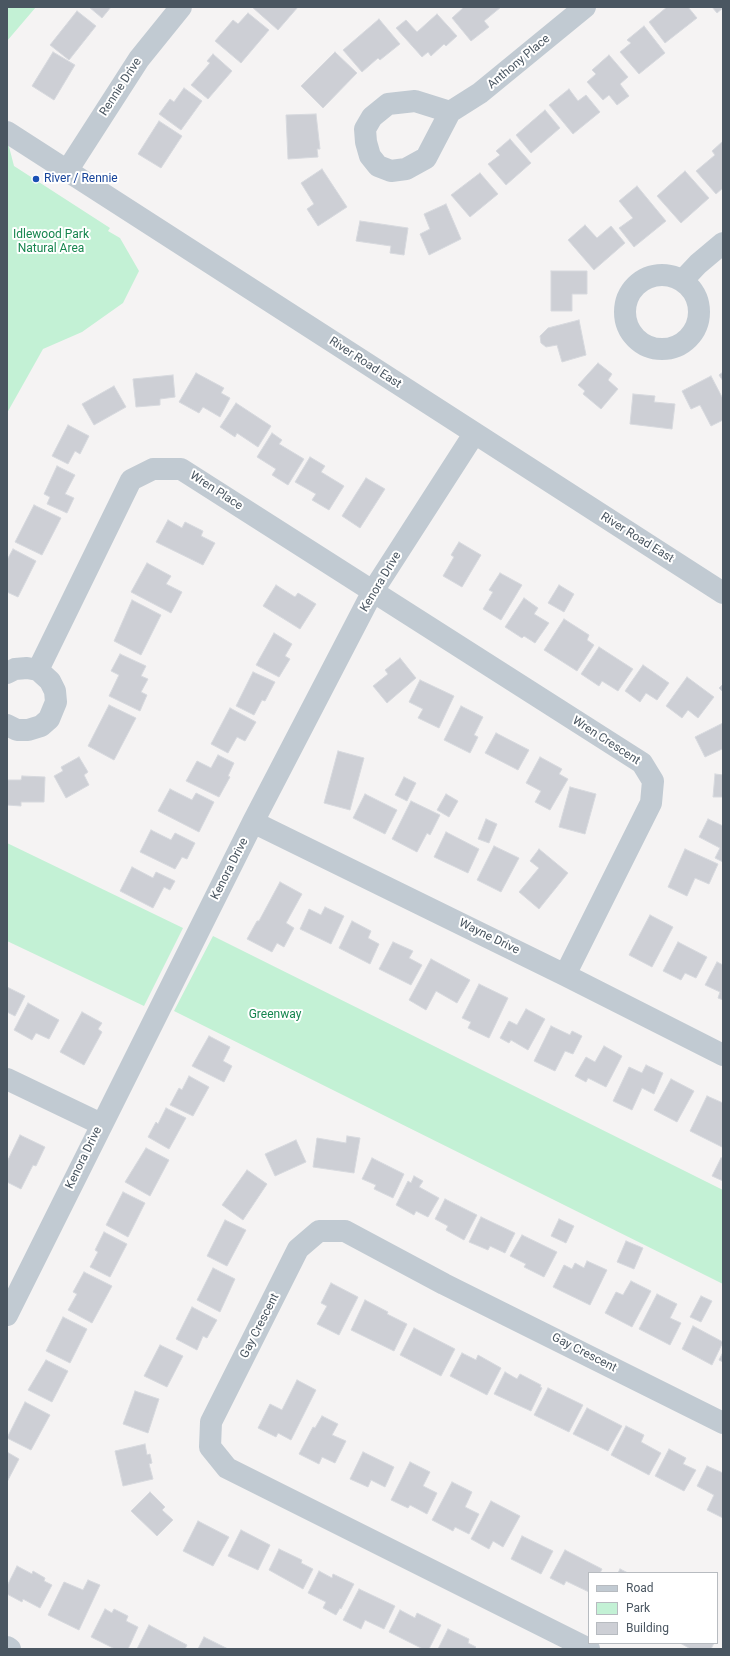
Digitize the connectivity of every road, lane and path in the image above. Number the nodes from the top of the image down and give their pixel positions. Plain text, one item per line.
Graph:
1 (181, 7) edge
2 (584, 7) edge
3 (450, 112) dead end
4 (7, 132) edge
5 (68, 171) junction
6 (723, 243) edge
7 (682, 281) dead end
8 (474, 434) junction
9 (373, 591) junction
10 (723, 593) edge
11 (38, 670) junction
12 (7, 673) edge
13 (7, 724) edge
14 (253, 822) junction
15 (565, 975) junction
16 (723, 1055) edge
17 (7, 1079) edge
18 (101, 1124) junction
19 (7, 1315) edge
20 (723, 1423) edge
21 (7, 1647) edge
22 (10, 1649) edge
23 (588, 1649) edge

1 - 5 street, Rennie Drive
2 - 3 street, Anthony Place
4 - 5 street, River Road East
5 - 8 street, River Road East
6 - 7 street
8 - 9 street, Kenora Drive
8 - 10 street, River Road East
9 - 11 street, Wren Place
9 - 14 street, Kenora Drive
9 - 15 street, Wren Crescent
11 - 12 street
11 - 13 street
14 - 15 street, Wayne Drive
14 - 18 street, Kenora Drive
15 - 16 street, Wayne Drive
17 - 18 street
18 - 19 street, Kenora Drive
20 - 23 street, Gay Crescent
21 - 22 street

